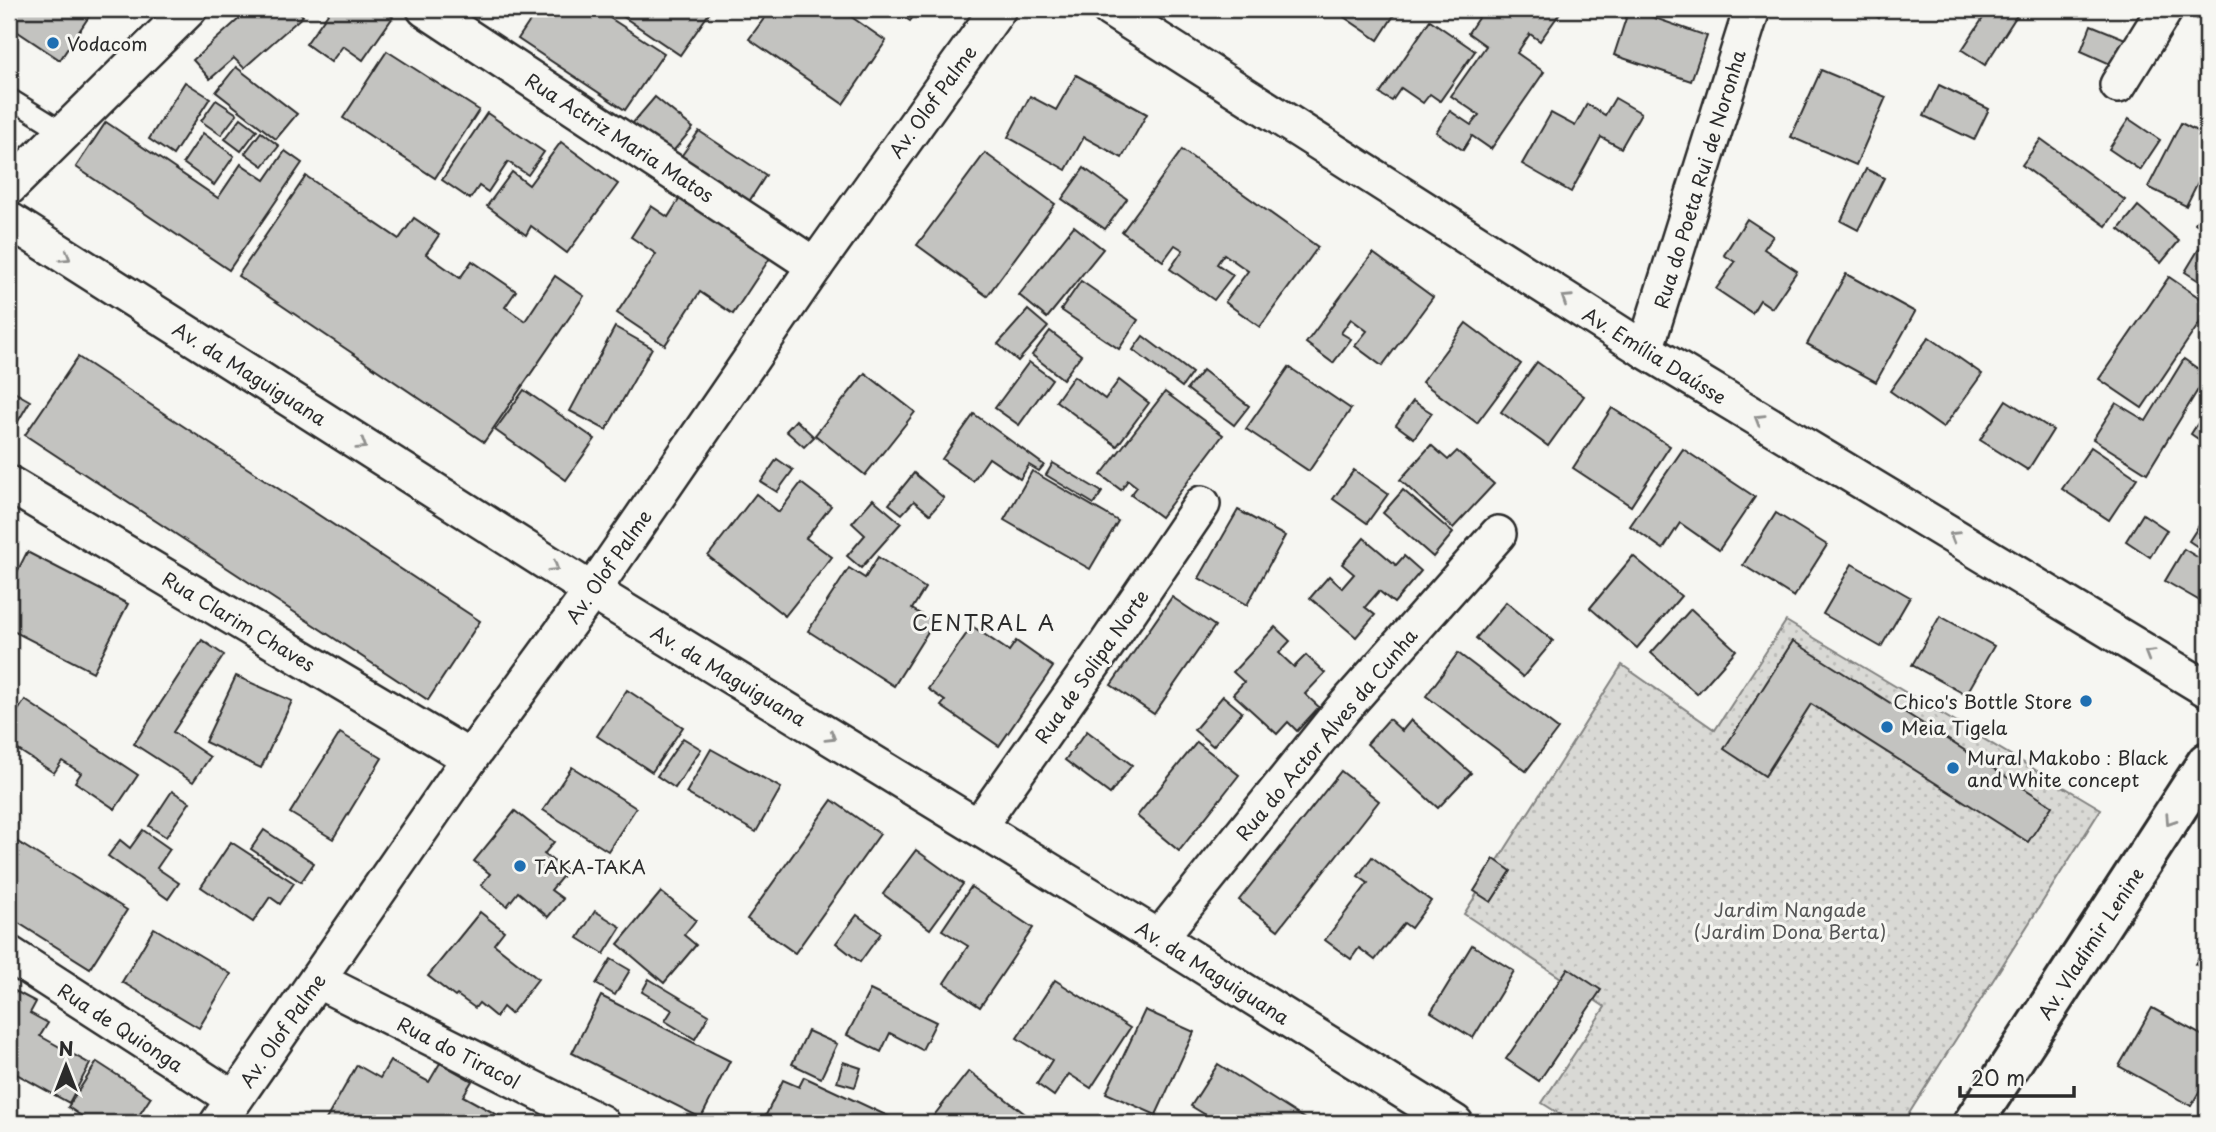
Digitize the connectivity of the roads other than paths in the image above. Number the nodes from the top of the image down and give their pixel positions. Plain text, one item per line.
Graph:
1 (189, 9) edge
2 (425, 9) edge
3 (998, 9) edge
4 (1110, 9) edge
5 (1752, 9) edge
6 (2165, 9) edge
7 (2118, 85) dead end
8 (9, 98) edge
9 (64, 132) junction
10 (9, 187) edge
11 (9, 220) edge
12 (814, 265) junction
13 (1645, 349) junction
14 (9, 484) edge
15 (1202, 504) dead end
16 (1497, 534) dead end
17 (592, 591) junction
18 (2207, 689) edge
19 (470, 758) junction
20 (2207, 762) edge
21 (978, 827) junction
22 (1160, 938) junction
23 (9, 954) edge
24 (317, 980) junction
25 (226, 1111) edge
26 (1417, 1113) edge
27 (601, 1123) edge
28 (1454, 1123) edge
29 (1973, 1123) edge

1 - 9 street
2 - 12 street, Rua Actriz Maria Matos
3 - 12 street, Av. Olof Palme
13 -> 4 street, Av. Emília Daússe
5 - 13 street, Rua do Poeta Rui de Noronha
6 - 7 street
8 - 9 lane
9 - 10 street
11 -> 17 street, Av. da Maguiguana
12 - 17 street, Av. Olof Palme
18 -> 13 street, Av. Emília Daússe
14 - 19 street, Rua Clarim Chaves
15 - 21 street, Rua de Solipa Norte
16 - 22 street, Rua do Actor Alves da Cunha
17 - 19 street, Av. Olof Palme
17 -> 21 street, Av. da Maguiguana
19 - 24 street, Av. Olof Palme
20 -> 29 main road, Av. Vladimir Lenine
21 - 22 street, Av. da Maguiguana
22 - 26 street, Av. da Maguiguana
23 - 25 street, Rua de Quionga
24 - 25 street, Av. Olof Palme
24 - 27 street, Rua do Tiracol
26 - 28 street, Av. da Maguiguana

